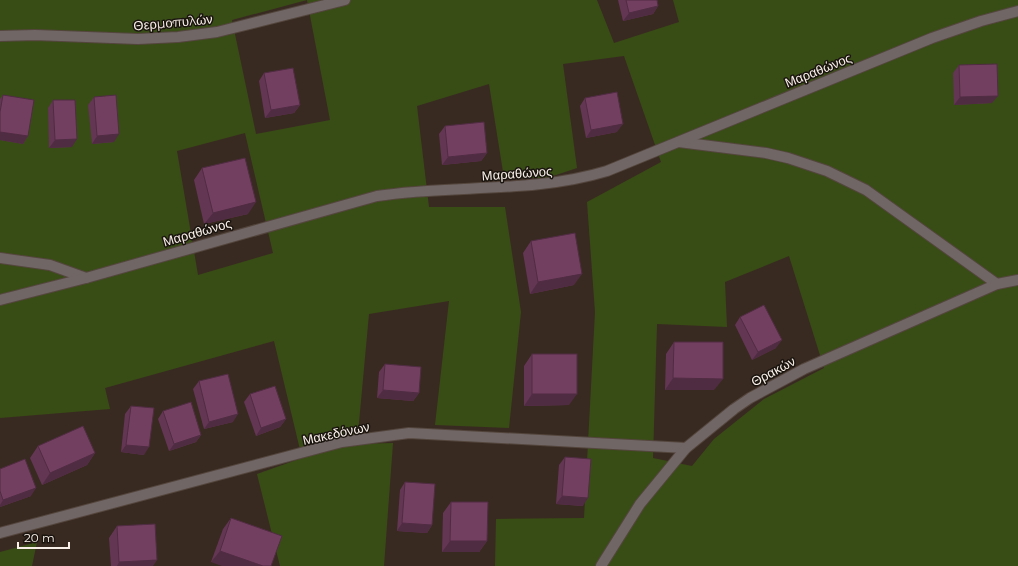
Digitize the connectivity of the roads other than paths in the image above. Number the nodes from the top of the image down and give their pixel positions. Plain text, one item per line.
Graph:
1 (345, 0) edge
2 (1018, 11) edge
3 (0, 36) edge
4 (677, 142) junction
5 (0, 258) edge
6 (86, 278) junction
7 (1018, 280) edge
8 (997, 284) junction
9 (0, 300) edge
10 (686, 448) junction
11 (0, 533) edge
12 (601, 566) edge

1 - 3 street, Θερμοπυλών
2 - 4 street, Μαραθώνος
4 - 6 street, Μαραθώνος
4 - 8 street
5 - 6 street
6 - 9 street, Μαραθώνος
7 - 8 street, Θρακών
8 - 10 street, Θρακών
10 - 11 street, Μακεδόνων
10 - 12 street, Θρακών

